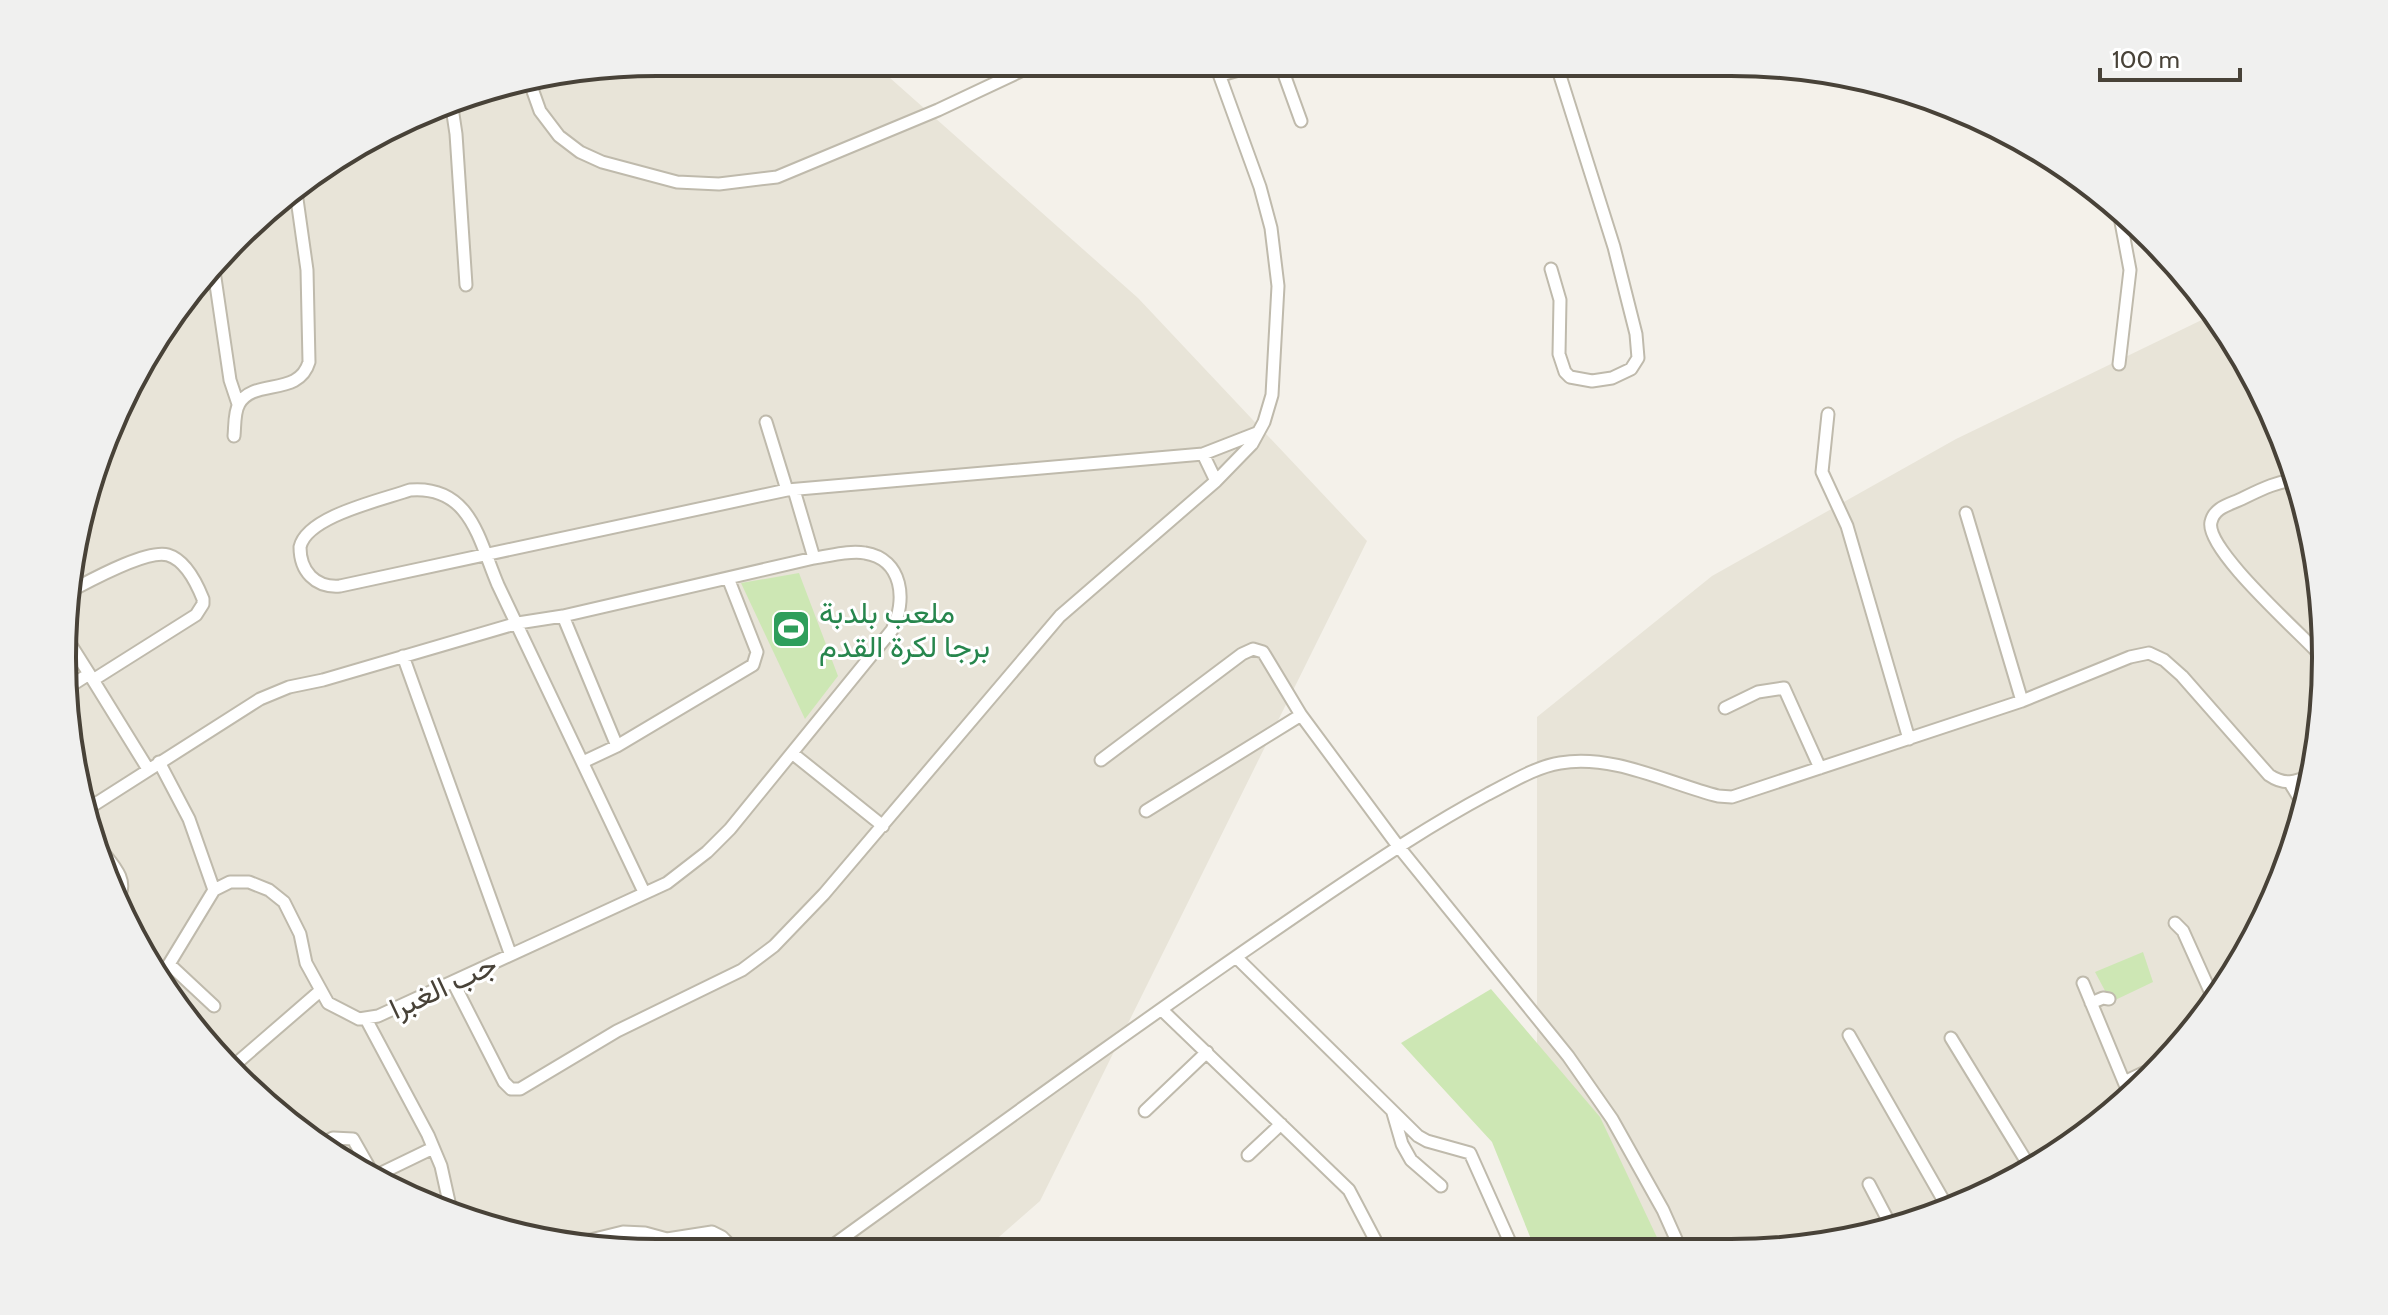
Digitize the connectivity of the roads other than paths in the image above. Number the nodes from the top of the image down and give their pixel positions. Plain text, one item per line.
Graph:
1 (1010, 76) edge
2 (1221, 76) edge
3 (1285, 76) edge
4 (1560, 76) edge
5 (532, 90) edge
6 (453, 114) edge
7 (1301, 121) dead end
8 (297, 201) edge
9 (2122, 227) edge
10 (1551, 269) dead end
11 (215, 280) edge
12 (466, 285) dead end
13 (2119, 364) dead end
14 (238, 404) junction
15 (1828, 414) dead end
16 (766, 422) dead end
17 (1257, 433) junction
18 (234, 436) dead end
19 (1203, 454) junction
20 (1216, 481) junction
21 (2285, 483) edge
22 (790, 490) junction
23 (1966, 513) dead end
24 (487, 555) junction
25 (814, 558) junction
26 (728, 578) junction
27 (81, 586) edge
28 (563, 616) junction
29 (518, 623) junction
30 (2312, 647) edge
31 (76, 653) edge
32 (403, 656) junction
33 (91, 677) junction
34 (77, 684) edge
35 (2022, 701) junction
36 (1725, 708) dead end
37 (1301, 715) junction
38 (1909, 739) junction
39 (617, 746) junction
40 (792, 753) junction
41 (1101, 760) dead end
42 (583, 762) junction
43 (153, 766) junction
44 (1820, 768) junction
45 (2299, 780) edge
46 (2290, 783) junction
47 (2296, 792) edge
48 (95, 804) edge
49 (1146, 811) dead end
50 (883, 826) junction
51 (1398, 846) junction
52 (214, 890) junction
53 (644, 892) junction
54 (2175, 923) dead end
55 (510, 953) junction
56 (1236, 957) junction
57 (166, 969) edge
58 (167, 970) edge
59 (453, 982) junction
60 (2083, 983) dead end
61 (2209, 988) edge
62 (320, 991) junction
63 (2109, 999) dead end
64 (2091, 1003) junction
65 (214, 1006) dead end
66 (1162, 1010) junction
67 (366, 1019) junction
68 (1849, 1035) dead end
69 (1951, 1038) dead end
70 (1207, 1052) junction
71 (239, 1061) edge
72 (2125, 1085) edge
73 (1389, 1106) junction
74 (1145, 1111) dead end
75 (1281, 1124) junction
76 (331, 1139) edge
77 (433, 1148) junction
78 (1248, 1155) dead end
79 (363, 1159) edge
80 (2025, 1159) edge
81 (385, 1171) edge
82 (1869, 1184) dead end
83 (1441, 1186) dead end
84 (1943, 1199) edge
85 (449, 1200) edge
86 (1886, 1217) edge
87 (605, 1236) edge
88 (667, 1239) edge
89 (667, 1239) edge
90 (724, 1239) edge
91 (841, 1239) edge
92 (1375, 1239) edge
93 (1509, 1239) edge
94 (1676, 1239) edge

1 - 5 street
2 - 17 street
3 - 7 street
4 - 10 street
6 - 12 street
8 - 14 street
9 - 13 street
11 - 14 street
14 - 18 street
15 - 38 street
16 - 22 street
17 - 19 street
17 - 20 street
19 - 20 street
19 - 22 street
20 - 50 street
21 - 30 street
22 - 24 street
22 - 25 street
23 - 35 street
24 - 24 street
24 - 29 street
25 - 26 street, جب الغبرا
25 - 40 street, جب الغبرا
26 - 28 street, جب الغبرا
26 - 39 street
27 - 33 street
28 - 29 street, جب الغبرا
28 - 39 street
29 - 32 street, جب الغبرا
29 - 42 street
31 - 33 street
32 - 43 street, جب الغبرا
32 - 55 street
33 - 34 street
33 - 43 street
35 - 38 street
35 - 46 street
36 - 44 street
37 - 41 street
37 - 49 street
37 - 51 street
38 - 44 street
39 - 42 street
40 - 50 street
40 - 53 street, جب الغبرا
42 - 53 street
43 - 48 street, جب الغبرا
43 - 52 street
44 - 51 street
45 - 46 street
46 - 47 street
50 - 59 street
51 - 56 street
51 - 94 street
52 - 57 street
52 - 62 street, جب الغبرا
53 - 55 street, جب الغبرا
54 - 61 street
55 - 59 street, جب الغبرا
56 - 66 street
56 - 73 street
58 - 65 street
59 - 67 street, جب الغبرا
60 - 64 street
62 - 67 street, جب الغبرا
62 - 71 street
63 - 64 street
64 - 72 street
66 - 70 street
66 - 91 street
67 - 77 street
68 - 84 street
69 - 80 street
70 - 74 street
70 - 75 street
73 - 83 street
73 - 93 street
75 - 78 street
75 - 92 street
76 - 79 street
77 - 81 street
77 - 85 street
82 - 86 street
87 - 88 street
89 - 90 street

